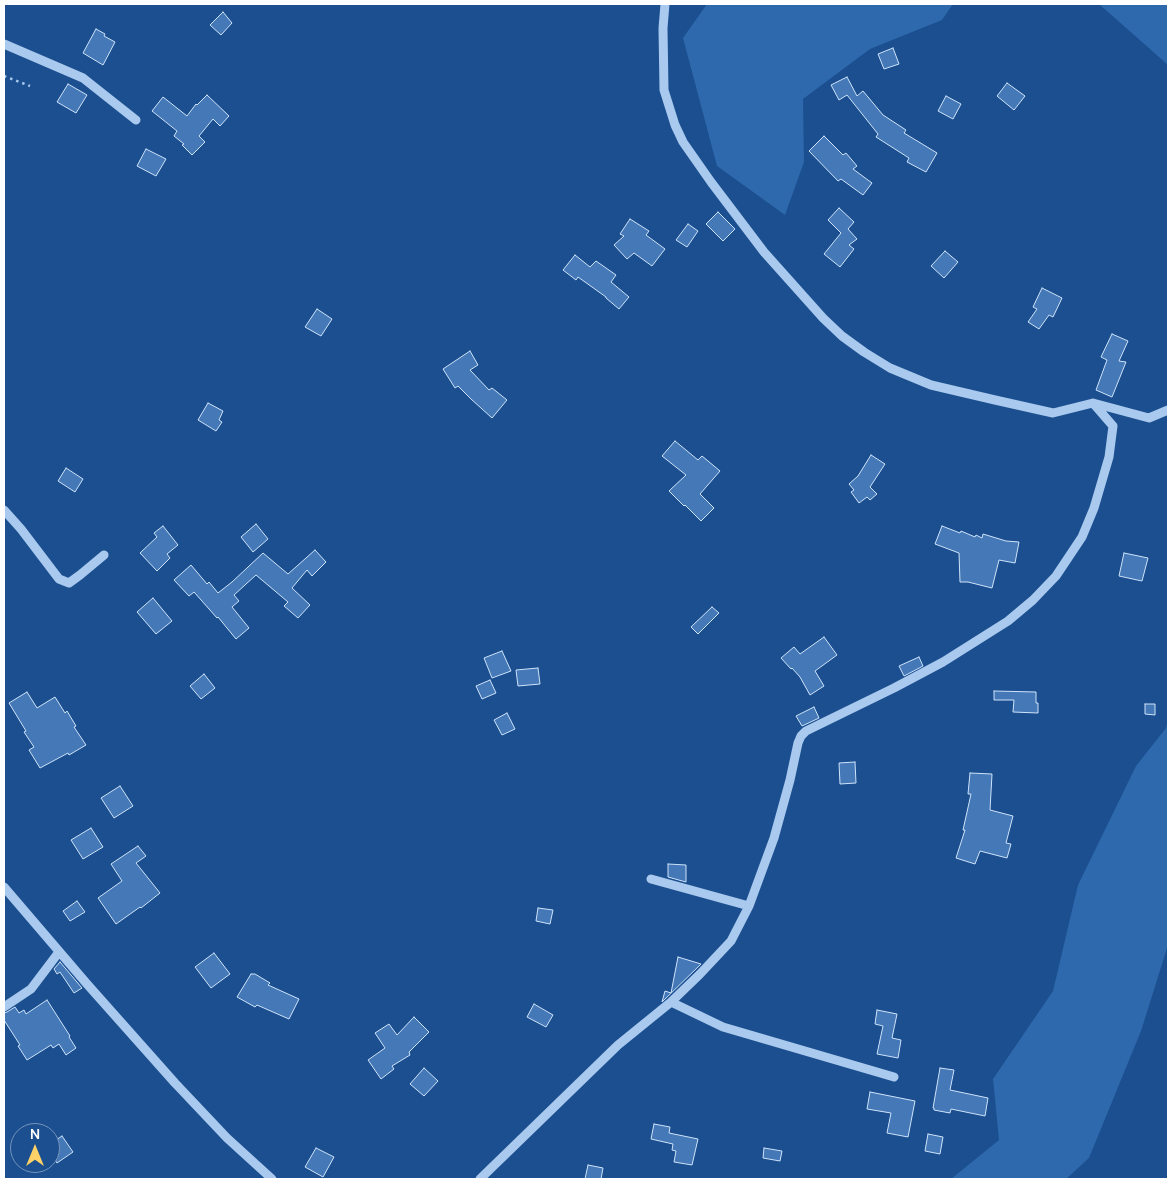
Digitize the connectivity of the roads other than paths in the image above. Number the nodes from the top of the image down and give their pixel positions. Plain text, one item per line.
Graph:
1 (666, 4) edge
2 (4, 44) edge
3 (136, 120) dead end
4 (1093, 403) junction
5 (1168, 410) edge
6 (4, 510) edge
7 (104, 555) dead end
8 (651, 879) dead end
9 (4, 886) edge
10 (749, 906) junction
11 (59, 952) junction
12 (671, 1002) junction
13 (4, 1007) edge
14 (894, 1077) dead end
15 (272, 1179) edge
16 (480, 1179) edge

1 - 4 street
2 - 3 street
4 - 5 street
4 - 10 street
6 - 7 street
8 - 10 street
9 - 11 street
10 - 12 street
11 - 13 street
11 - 15 street
12 - 14 street
12 - 16 street

